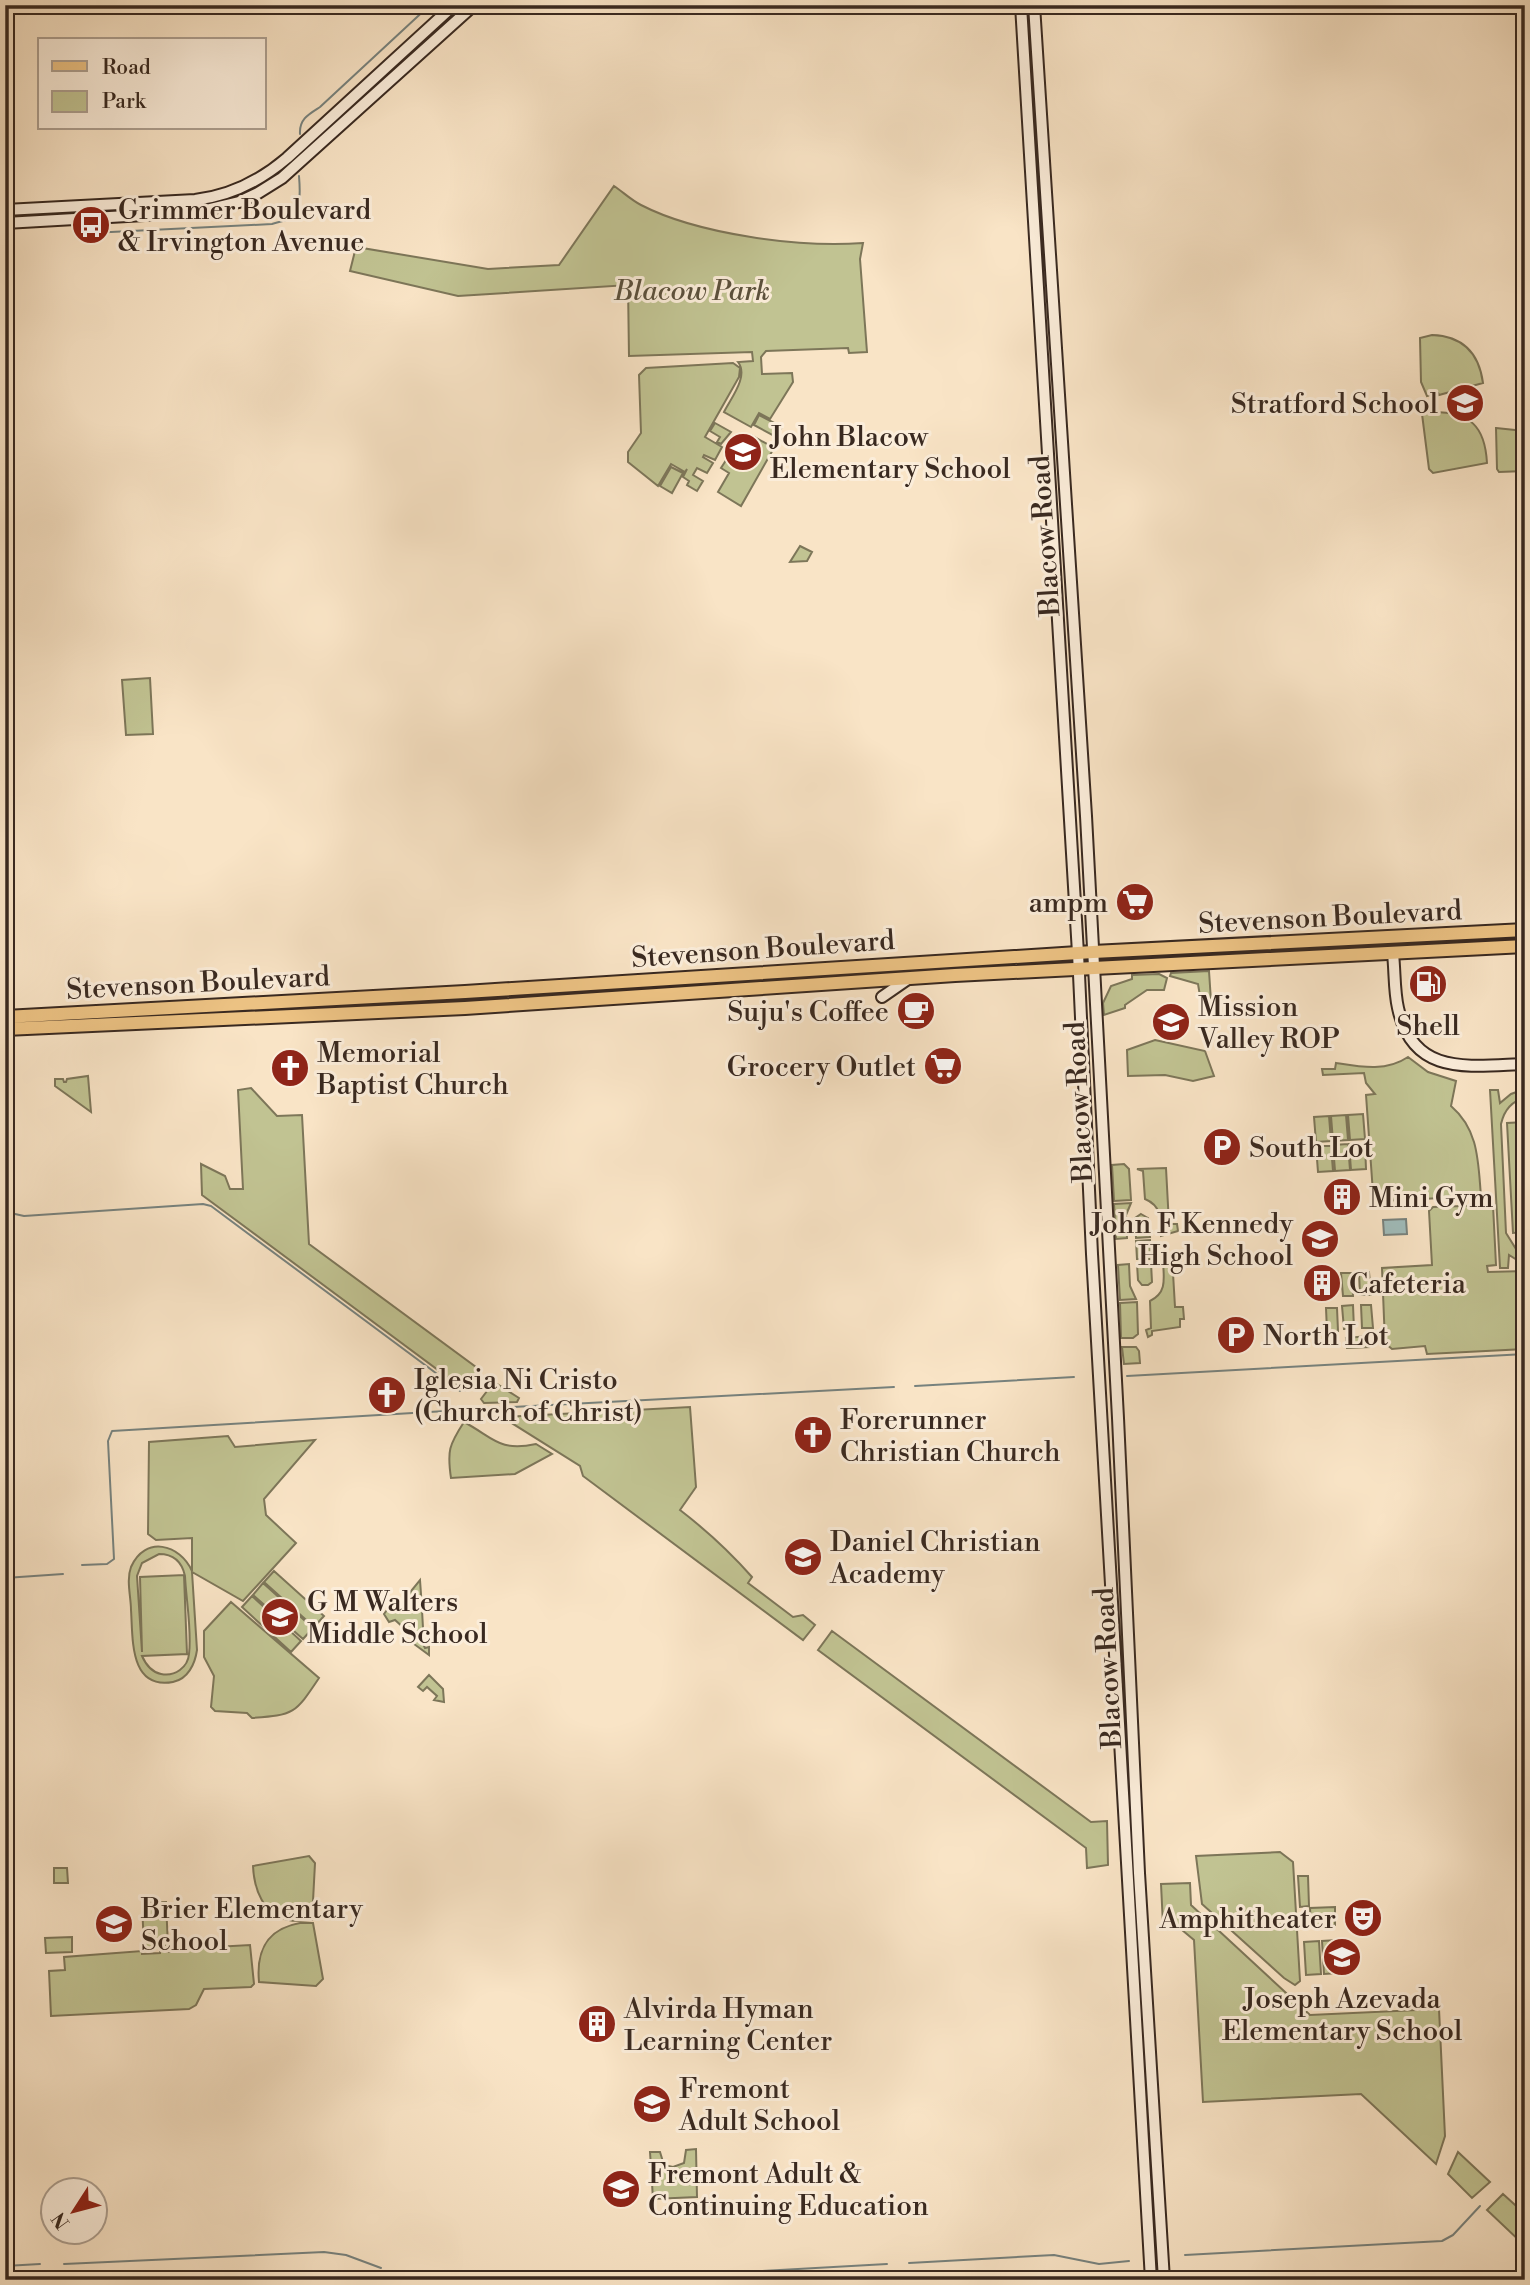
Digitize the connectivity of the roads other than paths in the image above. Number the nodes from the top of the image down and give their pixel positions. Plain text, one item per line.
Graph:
1 (454, 5) edge
2 (474, 5) edge
3 (1021, 5) edge
4 (1034, 5) edge
5 (5, 210) edge
6 (5, 223) edge
7 (1525, 930) edge
8 (1525, 946) edge
9 (1093, 952) junction
10 (1078, 953) junction
11 (1393, 954) junction
12 (1094, 968) junction
13 (1079, 969) junction
14 (908, 979) junction
15 (882, 997) dead end
16 (5, 1017) edge
17 (5, 1029) edge
18 (1525, 1064) edge
19 (1084, 1083) junction
20 (1103, 1137) junction
21 (1151, 2280) edge
22 (1164, 2280) edge

1 - 5 main road
2 - 6 main road
3 - 10 main road, Blacow Road
4 - 9 main road, Blacow Road
7 - 9 main road, Stevenson Boulevard
8 - 11 main road, Stevenson Boulevard
9 - 10 main road, Stevenson Boulevard
9 - 12 main road, Blacow Road
10 - 13 main road, Blacow Road
10 - 16 main road, Stevenson Boulevard
11 - 12 main road, Stevenson Boulevard
11 - 18 main road
12 - 13 main road, Stevenson Boulevard
12 - 20 main road, Blacow Road
13 - 14 main road, Stevenson Boulevard
13 - 19 main road, Blacow Road
14 - 15 main road
14 - 17 main road, Stevenson Boulevard
19 - 20 main road
19 - 21 main road, Blacow Road
20 - 22 main road, Blacow Road

